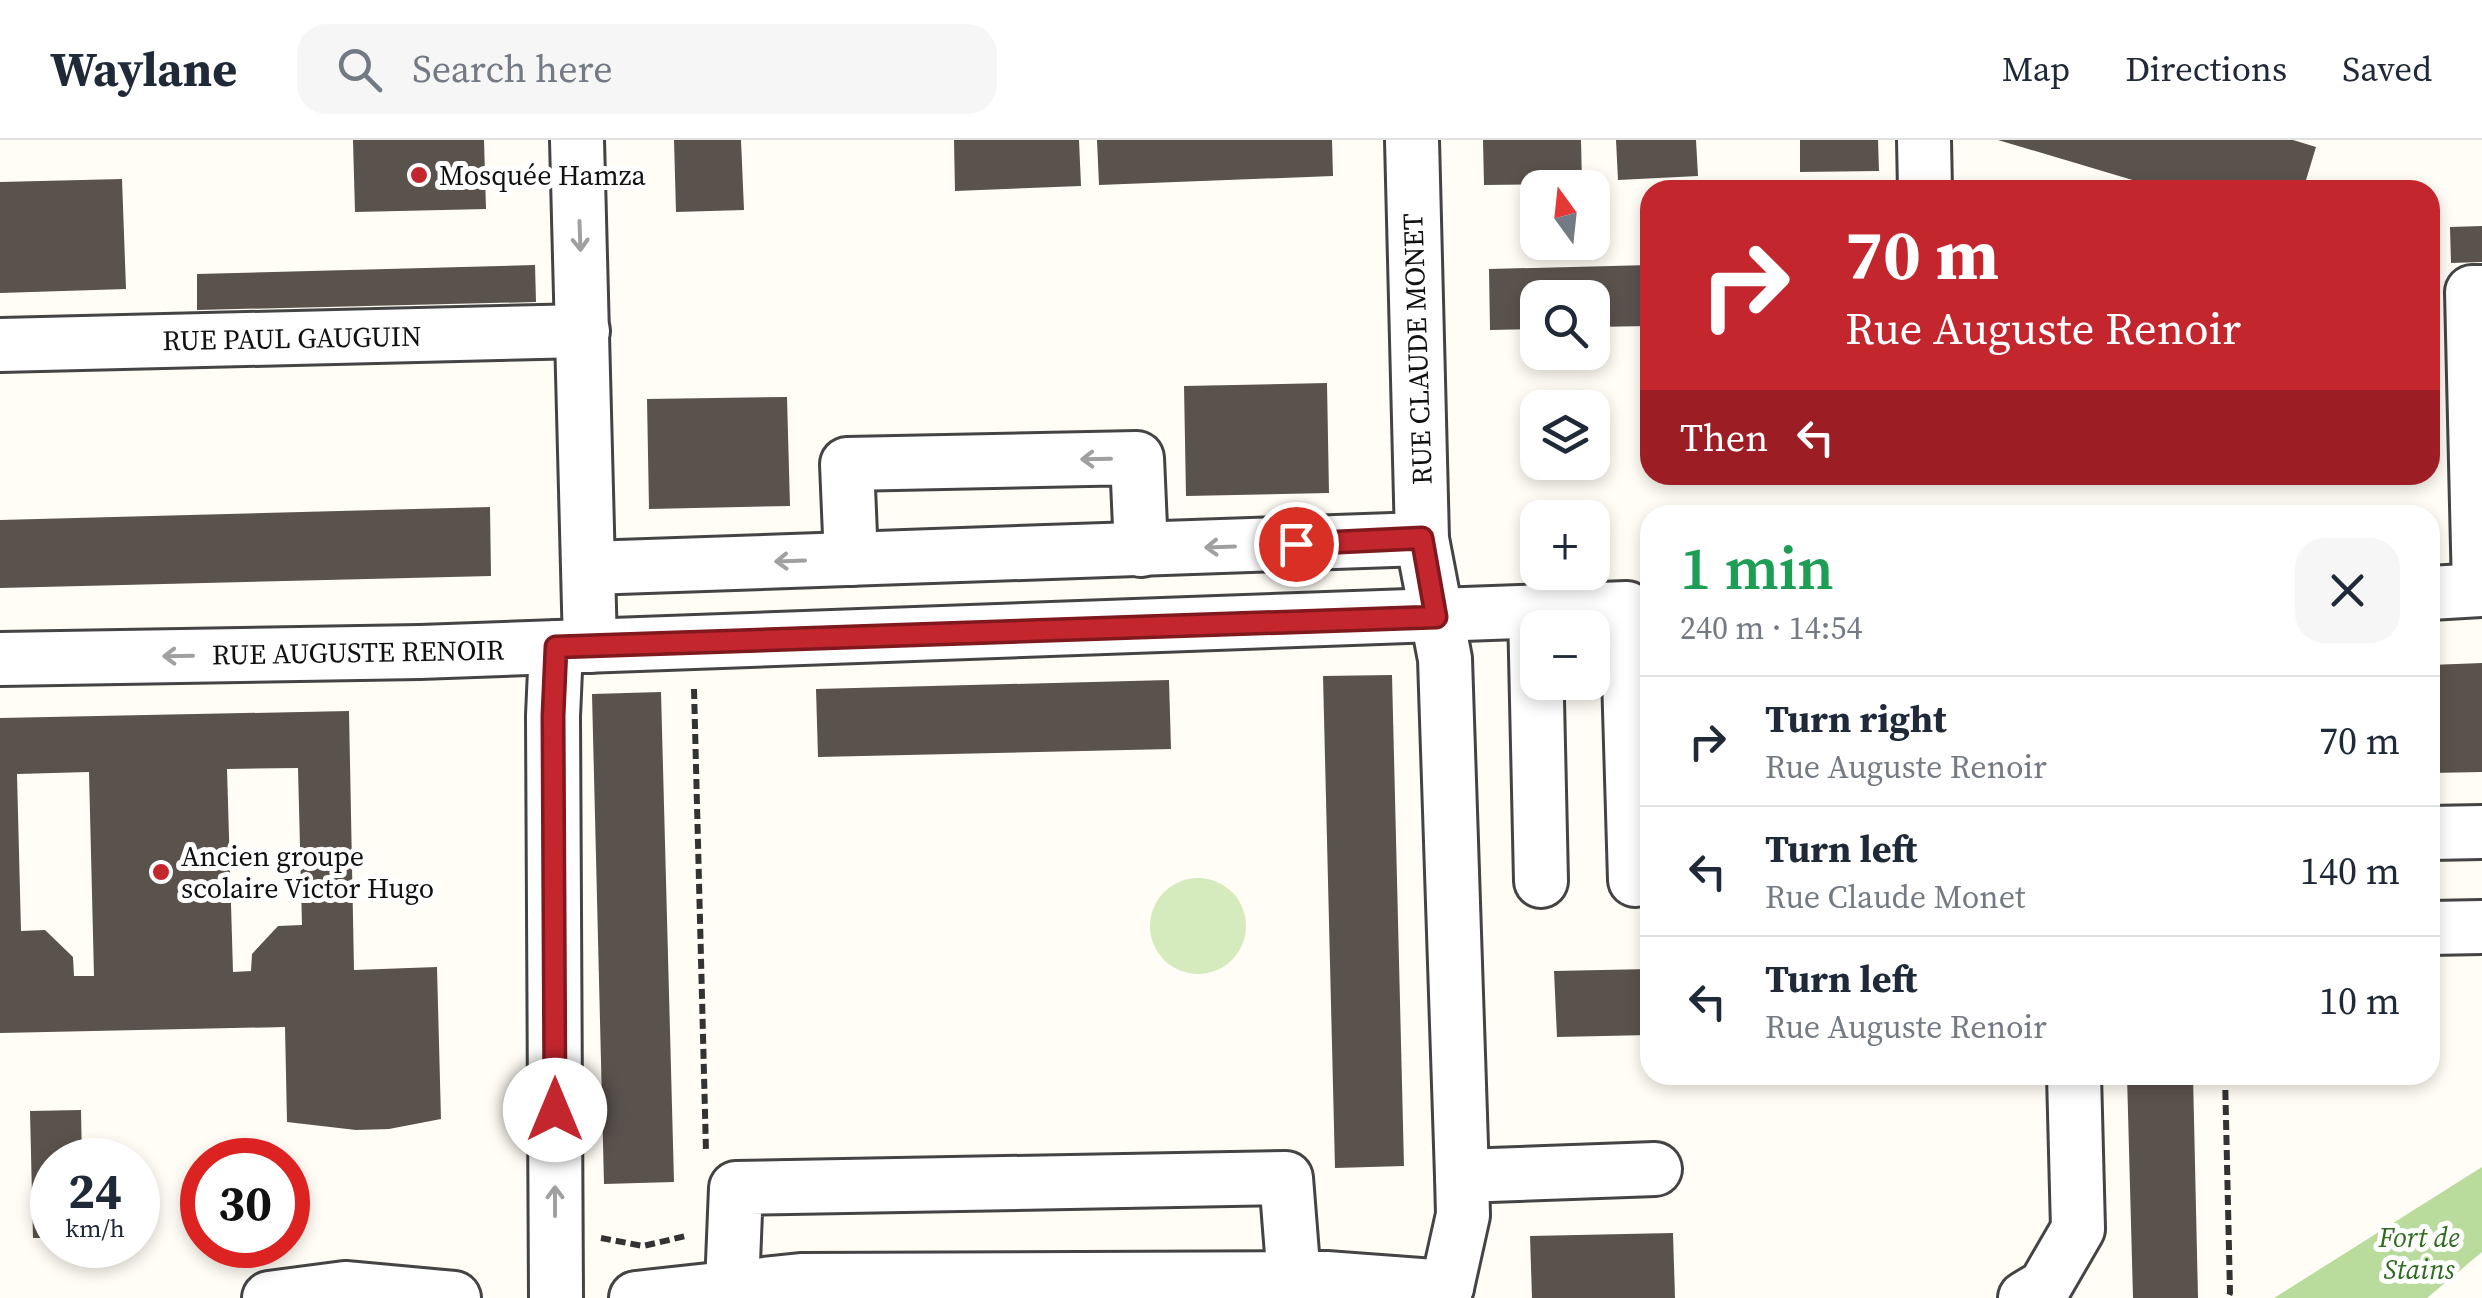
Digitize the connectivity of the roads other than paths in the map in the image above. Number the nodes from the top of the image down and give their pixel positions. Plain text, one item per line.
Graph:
1 (577, 140) edge
2 (1412, 140) edge
3 (1924, 140) edge
4 (1925, 180) edge
5 (2482, 292) edge
6 (584, 331) junction
7 (0, 345) edge
8 (2480, 524) edge
9 (1422, 538) junction
10 (1140, 550) junction
11 (850, 559) junction
12 (589, 568) junction
13 (2464, 591) edge
14 (1535, 610) edge
15 (1520, 611) edge
16 (1436, 617) junction
17 (573, 647) junction
18 (0, 660) edge
19 (1537, 700) edge
20 (2482, 832) edge
21 (2440, 833) edge
22 (1634, 880) dead end
23 (1542, 881) dead end
24 (2482, 926) edge
25 (2440, 928) edge
26 (2074, 1085) edge
27 (1655, 1169) dead end
28 (1462, 1176) junction
29 (1294, 1279) junction
30 (732, 1287) junction
31 (1450, 1292) edge
32 (268, 1298) edge
33 (454, 1298) edge
34 (556, 1298) edge
35 (636, 1298) edge
36 (2025, 1298) edge

1 -> 6 street
2 - 9 street, RUE CLAUDE MONET
3 - 4 street
5 - 8 street
6 - 7 street, RUE PAUL GAUGUIN
6 - 12 street
8 - 13 street
9 -> 10 street
9 - 16 street, RUE CLAUDE MONET
10 - 11 street
10 -> 11 street
11 -> 12 street
12 - 17 street
14 - 22 street, RUE AUGUSTE RENOIR
15 - 16 street, RUE AUGUSTE RENOIR
16 - 17 street, RUE AUGUSTE RENOIR
16 - 28 street, RUE CLAUDE MONET
17 -> 18 street, RUE AUGUSTE RENOIR
34 -> 17 street
19 - 23 street
20 - 21 street
24 - 25 street
26 - 36 street
27 - 28 street
28 - 31 street, RUE CLAUDE MONET
29 - 30 street
29 - 30 street
29 - 31 street
30 - 35 street
32 - 33 street

